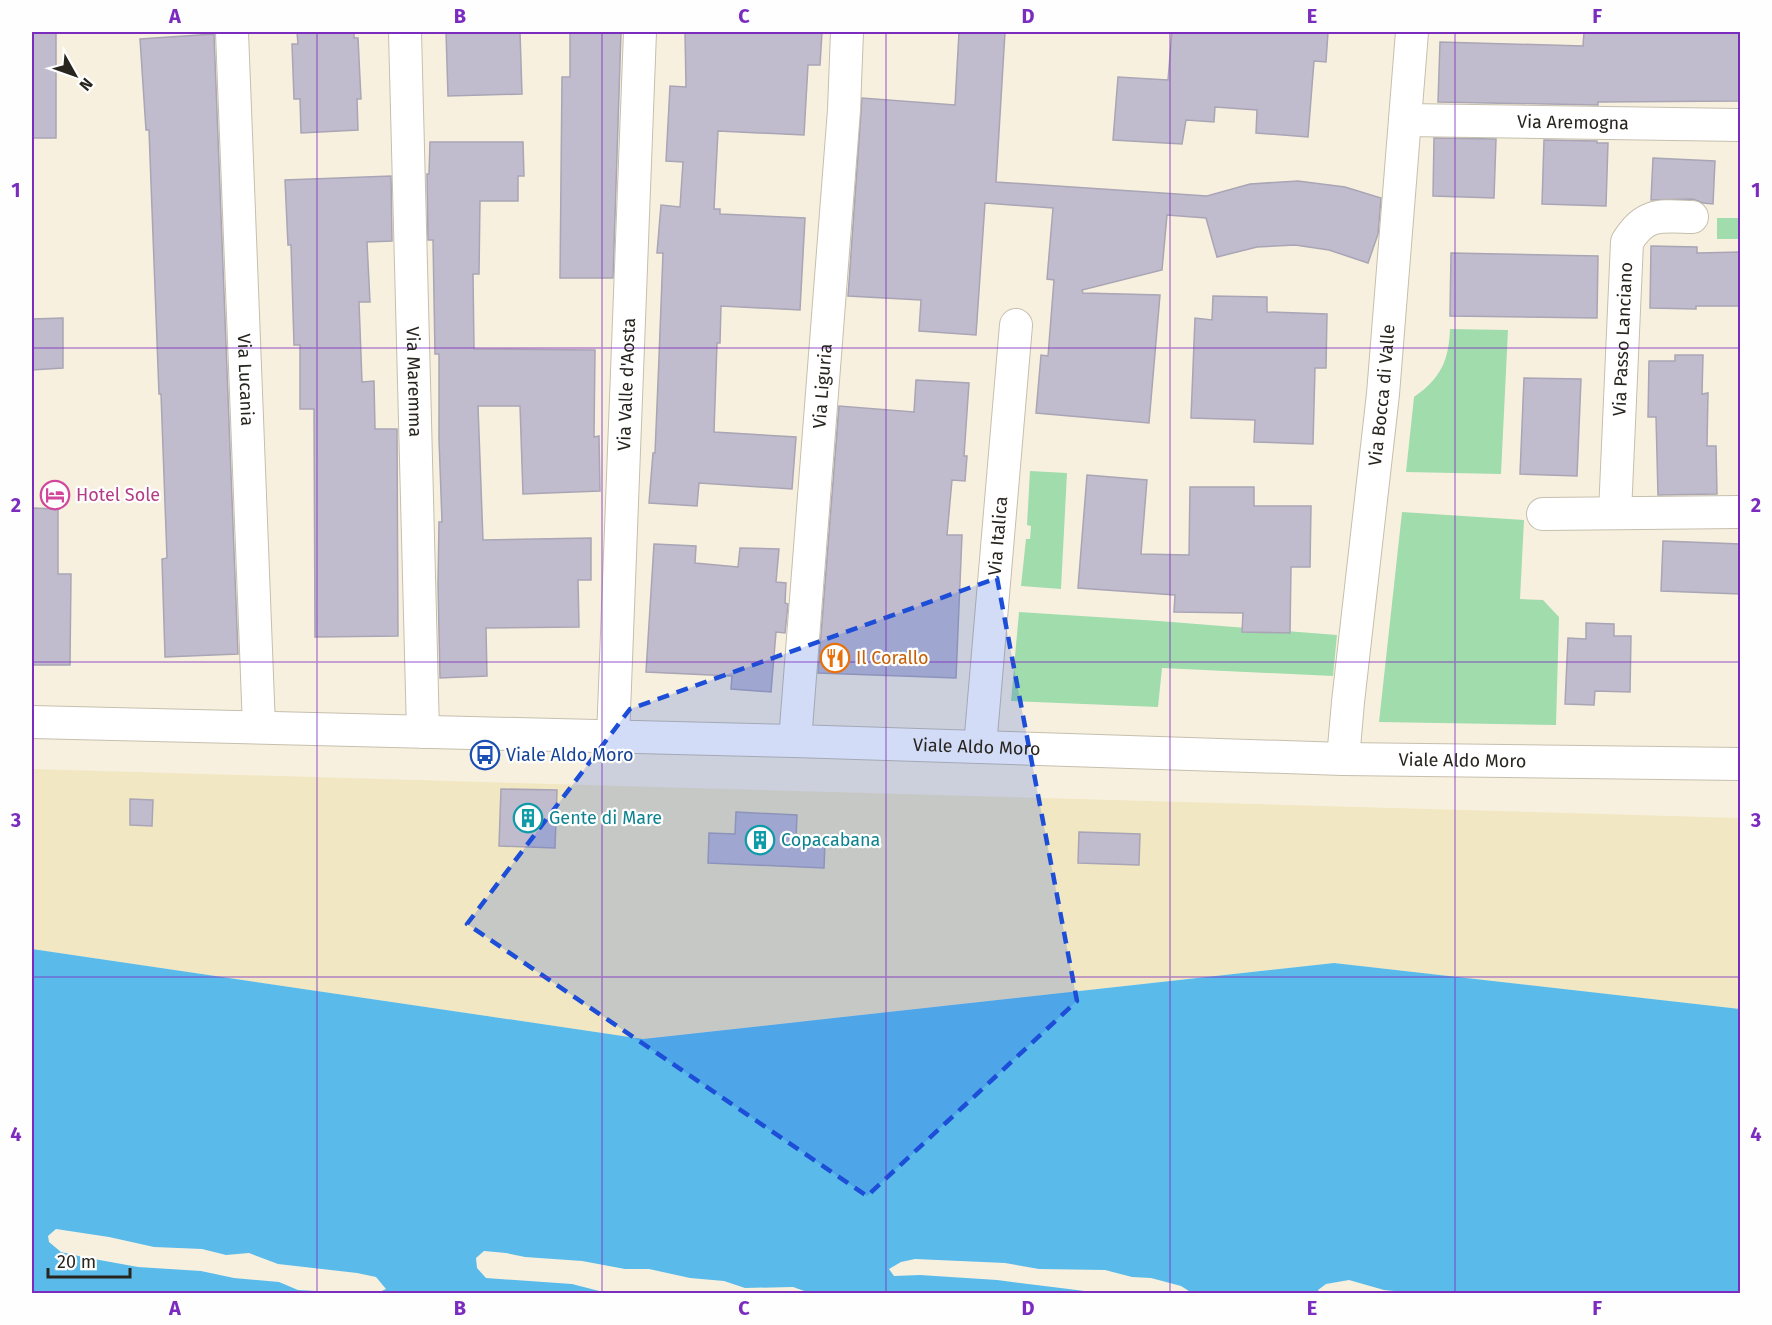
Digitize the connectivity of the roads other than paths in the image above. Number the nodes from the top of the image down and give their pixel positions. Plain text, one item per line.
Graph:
1 (232, 32) edge
2 (405, 32) edge
3 (640, 32) edge
4 (847, 32) edge
5 (1412, 32) edge
6 (1405, 120) junction
7 (1740, 125) edge
8 (1692, 217) dead end
9 (1016, 325) dead end
10 (1740, 512) edge
11 (1615, 513) junction
12 (1543, 514) dead end
13 (32, 722) edge
14 (259, 727) junction
15 (423, 732) junction
16 (614, 738) junction
17 (795, 741) junction
18 (980, 747) junction
19 (1343, 759) junction
20 (1740, 764) edge

1 - 14 street, Via Lucania
2 - 15 street, Via Maremma
3 - 16 street, Via Valle d'Aosta
4 - 17 street, Via Liguria
5 - 6 street, Via Bocca di Valle
6 - 7 street, Via Aremogna
6 - 19 street, Via Bocca di Valle
8 - 11 street, Via Passo Lanciano
9 - 18 street, Via Italica
10 - 11 street
11 - 12 street
13 - 14 street, Viale Aldo Moro
14 - 15 street, Viale Aldo Moro
15 - 16 street, Viale Aldo Moro
16 - 17 street, Viale Aldo Moro
17 - 18 street, Viale Aldo Moro
18 - 19 street, Viale Aldo Moro
19 - 20 street, Viale Aldo Moro

